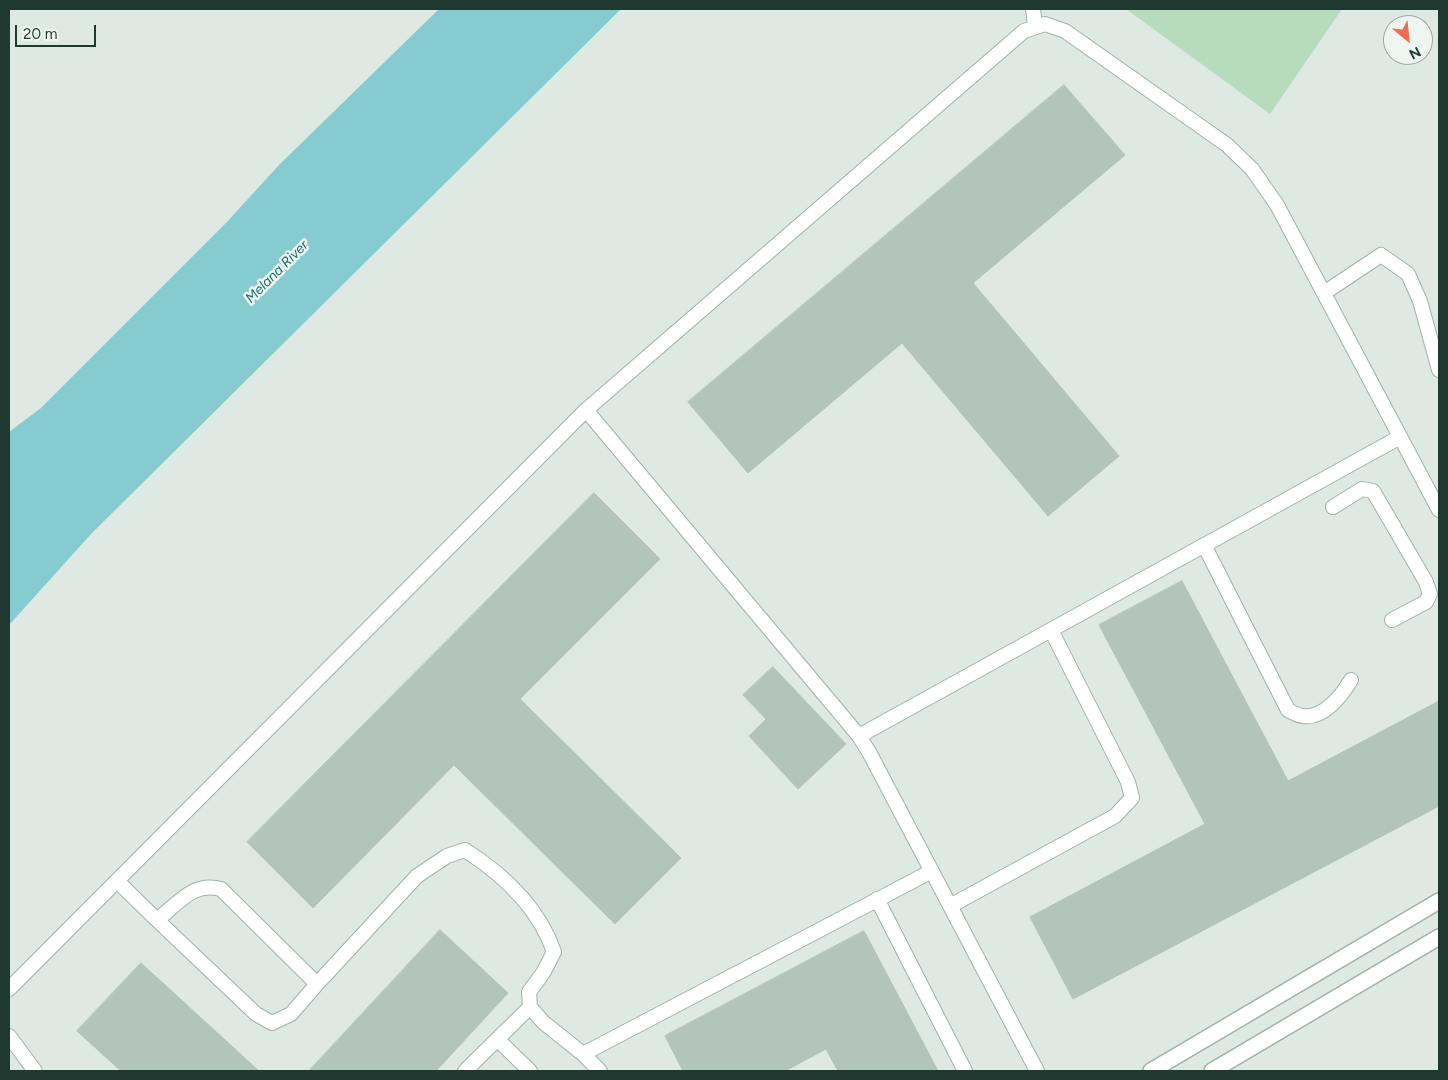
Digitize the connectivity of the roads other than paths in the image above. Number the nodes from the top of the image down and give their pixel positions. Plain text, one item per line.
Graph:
1 (1033, 9) edge
2 (1035, 26) junction
3 (1324, 293) junction
4 (1439, 370) edge
5 (586, 410) junction
6 (1400, 437) junction
7 (1333, 508) dead end
8 (1439, 510) edge
9 (1204, 545) junction
10 (1392, 620) dead end
11 (1051, 630) junction
12 (1351, 680) dead end
13 (859, 736) junction
14 (932, 871) junction
15 (117, 881) junction
16 (877, 899) junction
17 (1439, 901) edge
18 (950, 906) junction
19 (158, 920) junction
20 (1439, 937) edge
21 (317, 984) junction
22 (9, 989) edge
23 (530, 1007) junction
24 (9, 1036) edge
25 (498, 1039) junction
26 (583, 1054) junction
27 (35, 1071) edge
28 (465, 1071) edge
29 (530, 1071) edge
30 (600, 1071) edge
31 (965, 1071) edge
32 (1037, 1071) edge
33 (1151, 1071) edge
34 (1212, 1071) edge

1 - 2 lane
2 - 3 lane
2 - 5 lane
3 - 4 lane
3 - 6 lane
5 - 13 lane
5 - 15 lane
6 - 8 lane
6 - 9 lane
7 - 10 lane
9 - 11 lane
9 - 12 lane
11 - 13 lane
11 - 18 lane
13 - 14 lane
14 - 16 lane
14 - 18 lane
15 - 19 lane
15 - 22 lane
16 - 26 lane
16 - 31 lane
17 - 33 street
18 - 32 lane
19 - 21 lane
19 - 21 lane
20 - 34 street
21 - 23 lane
23 - 25 lane
23 - 26 lane
24 - 27 lane
25 - 28 lane
25 - 29 lane
26 - 30 lane

